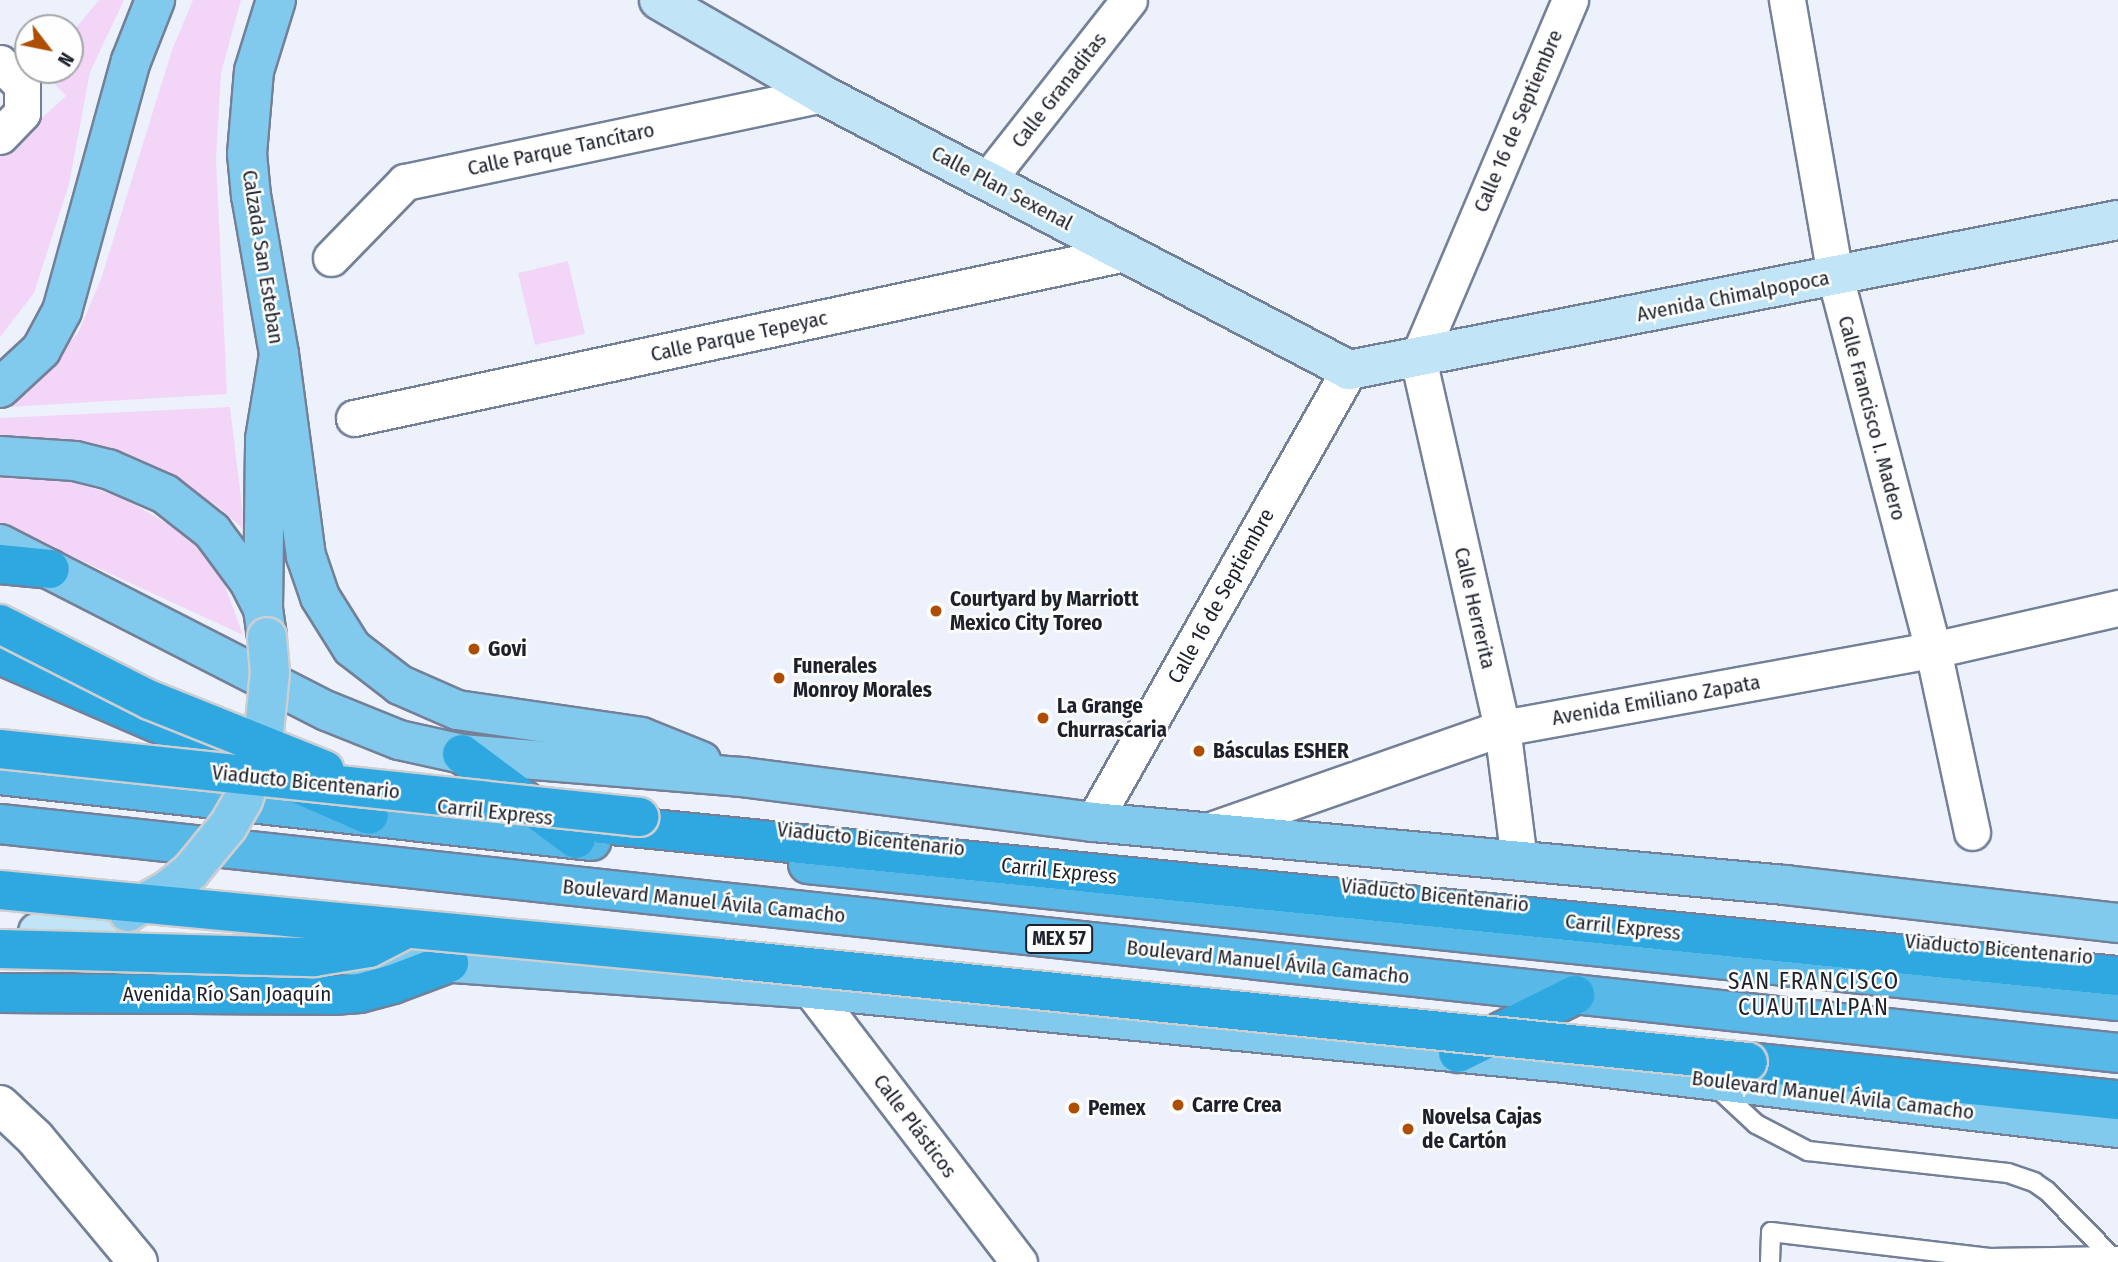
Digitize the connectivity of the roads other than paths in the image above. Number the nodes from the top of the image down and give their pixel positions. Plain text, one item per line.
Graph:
1 (155, 0) edge
2 (276, 0) edge
3 (659, 0) edge
4 (1129, 0) edge
5 (1570, 0) edge
6 (1787, 0) edge
7 (11, 74) edge
8 (821, 94) junction
9 (0, 136) edge
10 (988, 179) junction
11 (2118, 220) edge
12 (1125, 253) junction
13 (331, 258) dead end
14 (1835, 276) junction
15 (279, 354) junction
16 (1418, 358) junction
17 (1349, 370) junction
18 (0, 388) edge
19 (354, 418) dead end
20 (0, 456) edge
21 (0, 544) edge
22 (0, 564) edge
23 (50, 569) junction
24 (2118, 608) edge
25 (265, 623) junction
26 (0, 624) edge
27 (1933, 650) junction
28 (0, 655) edge
29 (1502, 728) junction
30 (0, 749) edge
31 (462, 754) junction
32 (0, 760) edge
33 (0, 775) edge
34 (742, 777) junction
35 (372, 802) junction
36 (1093, 822) junction
37 (0, 824) edge
38 (1205, 832) junction
39 (1972, 832) dead end
40 (576, 839) junction
41 (1519, 860) junction
42 (0, 890) edge
43 (2118, 923) edge
44 (406, 929) junction
45 (0, 930) edge
46 (38, 932) junction
47 (0, 949) edge
48 (2118, 960) edge
49 (449, 963) junction
50 (2118, 976) edge
51 (810, 989) junction
52 (0, 993) edge
53 (1575, 995) junction
54 (2118, 1001) edge
55 (1458, 1053) junction
56 (2118, 1053) edge
57 (1710, 1081) junction
58 (2118, 1100) edge
59 (0, 1105) edge
60 (2118, 1128) edge
61 (2116, 1258) edge
62 (138, 1262) edge
63 (1019, 1262) edge
64 (1770, 1262) edge

1 - 18 main road
2 - 15 main road, Calzada San Esteban
3 - 8 main road, Calle Plan Sexenal
4 - 10 street, Calle Granaditas
5 - 16 street, Calle 16 de Septiembre
6 - 14 street, Calle Francisco I. Madero
7 - 9 street
8 - 10 main road, Calle Plan Sexenal
8 - 13 street, Calle Parque Tancítaro
10 - 12 main road, Calle Plan Sexenal
11 - 14 main road, Avenida Chimalpopoca
12 - 17 main road, Calle Plan Sexenal
12 - 19 street, Calle Parque Tepeyac
14 - 16 main road, Avenida Chimalpopoca
14 - 27 street, Calle Francisco I. Madero
15 - 25 main road, Calzada San Esteban
15 - 34 main road
16 - 17 main road, Avenida Chimalpopoca
16 - 29 street, Calle Herrerita
17 - 36 street, Calle 16 de Septiembre
20 - 25 main road
21 - 23 main road
22 - 23 highway
23 - 31 main road
24 - 27 street, Avenida Emiliano Zapata
25 - 46 main road, Calzada San Esteban, bridge
26 - 35 highway, bridge
27 - 29 street, Avenida Emiliano Zapata
27 - 39 street, Calle Francisco I. Madero
28 - 35 highway
29 - 38 street, Avenida Emiliano Zapata
29 - 41 street, Calle Herrerita
30 - 35 highway, Viaducto Bicentenario, bridge
31 - 34 main road
31 - 40 highway
32 - 50 highway, Carril Express
33 - 35 highway, MEX 57
34 - 36 main road
35 - 40 highway, MEX 57
35 - 48 highway, Viaducto Bicentenario, bridge
36 - 38 main road
37 - 53 highway, Boulevard Manuel Ávila Camacho / MEX 57
38 - 41 main road
40 - 54 highway, MEX 57
41 - 43 main road
42 - 44 highway, bridge
44 - 47 highway, bridge
44 - 58 highway, bridge
45 - 46 main road, Boulevard Manuel Ávila Camacho
46 - 49 main road, Boulevard Manuel Ávila Camacho
49 - 51 main road, Boulevard Manuel Ávila Camacho
49 - 52 highway, Avenida Río San Joaquín
51 - 55 main road, Boulevard Manuel Ávila Camacho
51 - 63 street, Calle Plásticos
53 - 55 highway
53 - 56 highway, Boulevard Manuel Ávila Camacho / MEX 57
55 - 57 main road, Boulevard Manuel Ávila Camacho
57 - 60 main road, Boulevard Manuel Ávila Camacho
57 - 61 lane
59 - 62 street
61 - 64 lane

